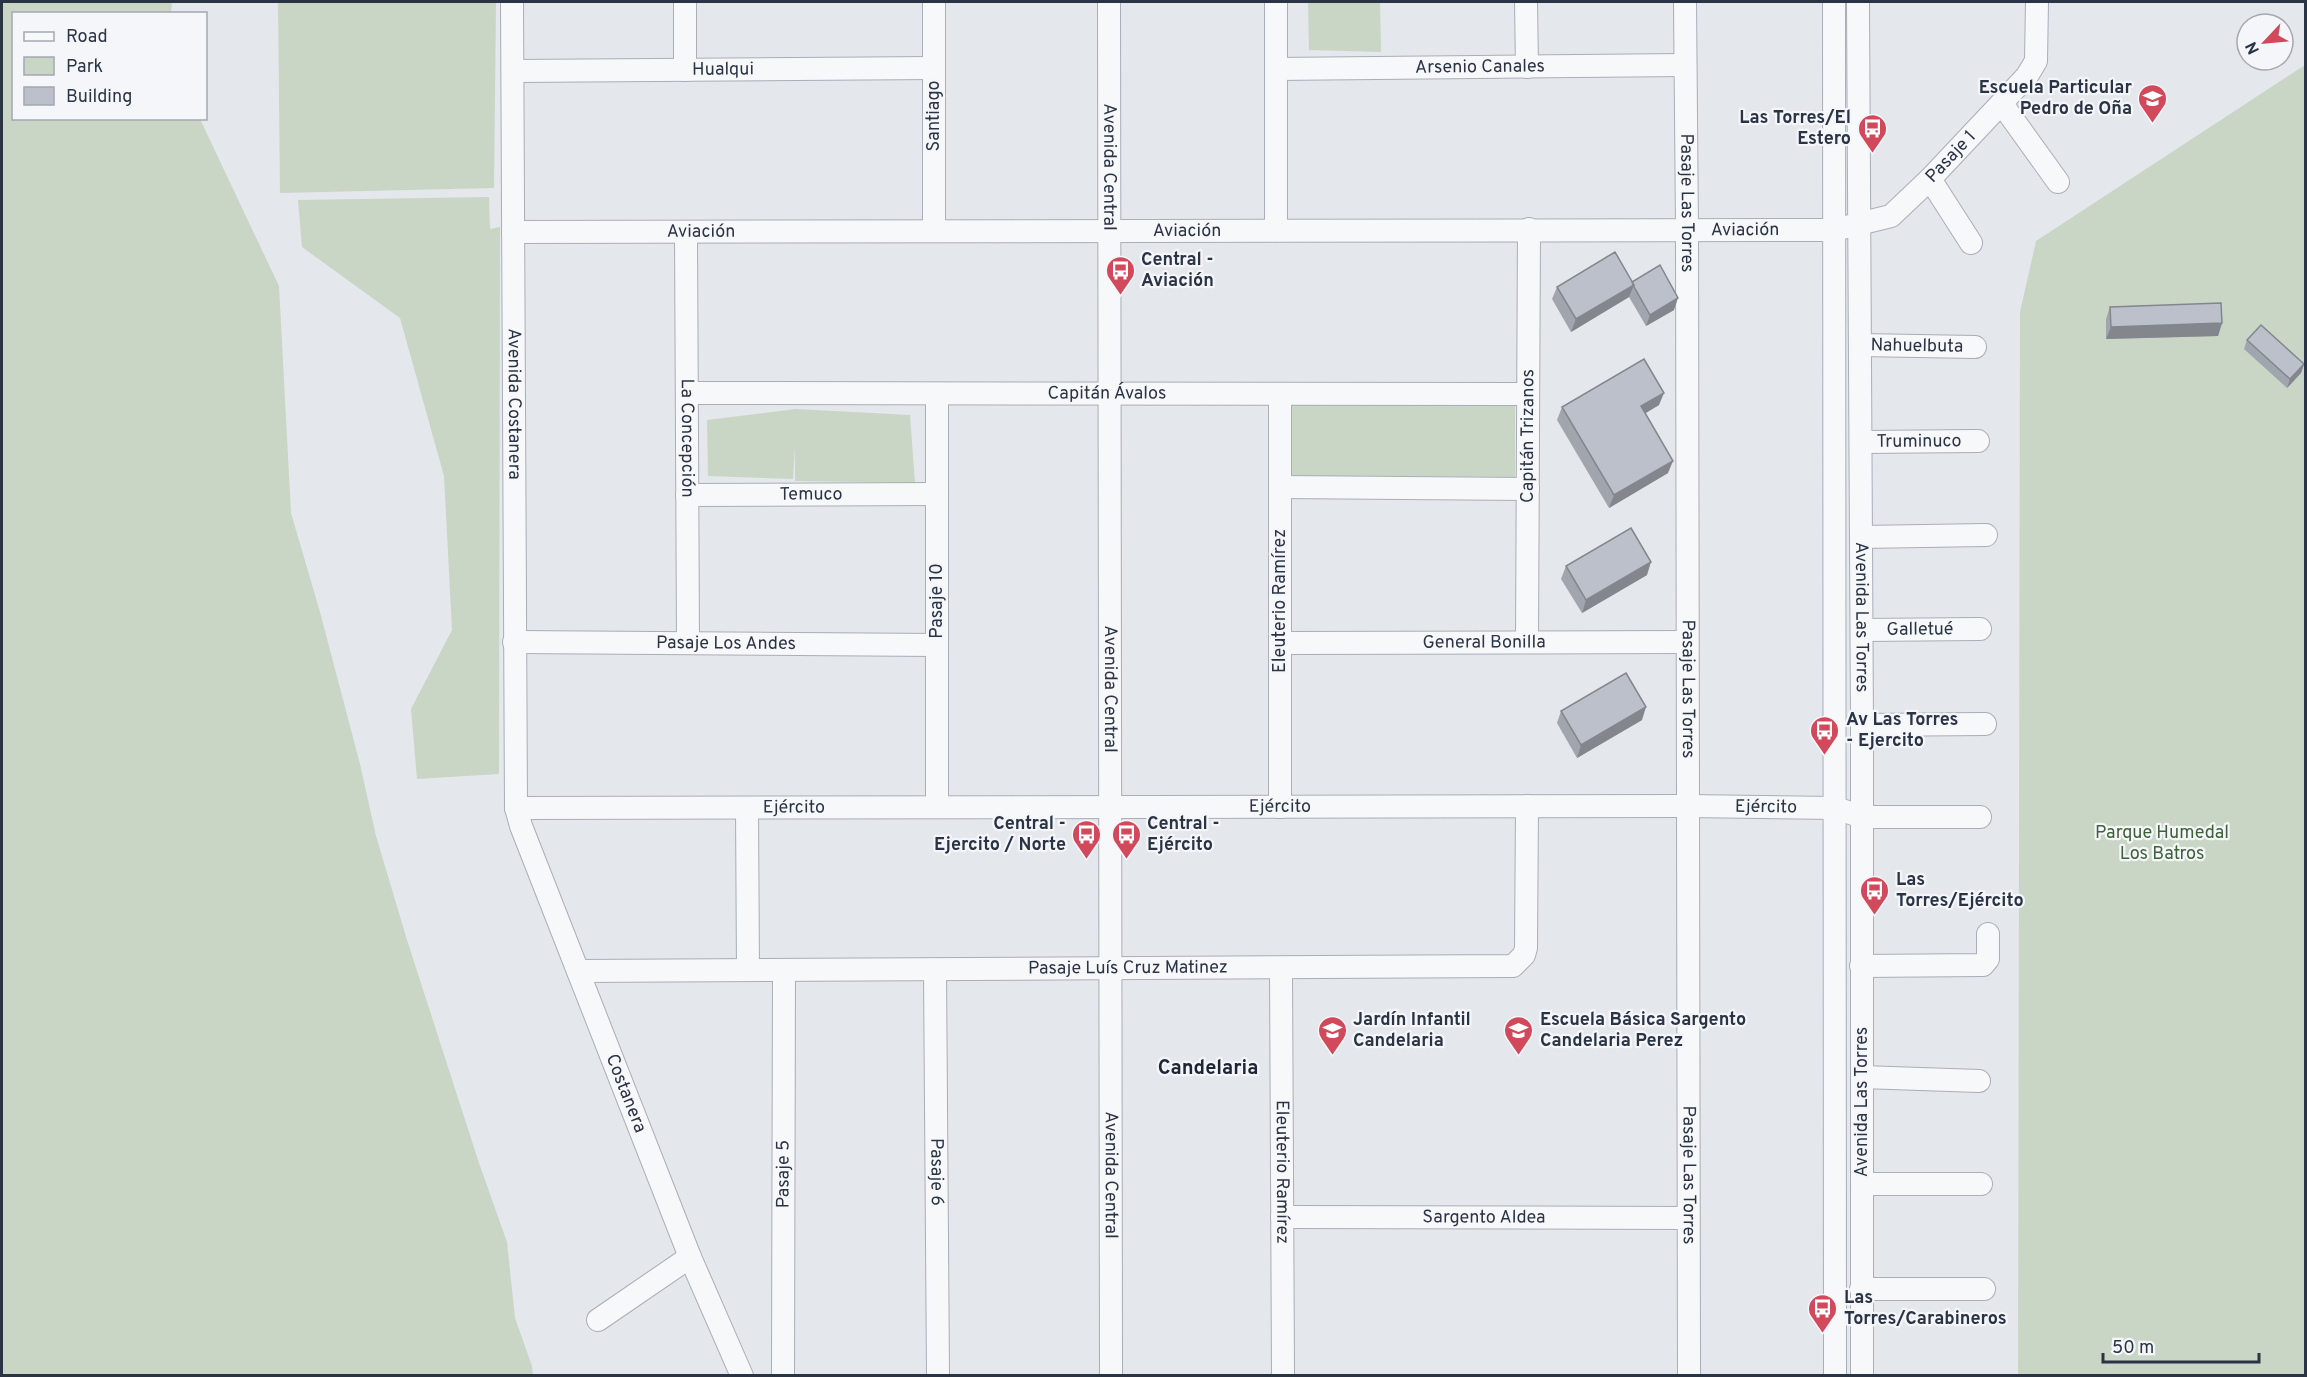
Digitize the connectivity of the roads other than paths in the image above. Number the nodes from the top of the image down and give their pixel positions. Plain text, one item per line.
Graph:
1 (513, 2) edge
2 (685, 2) edge
3 (934, 2) edge
4 (1108, 2) edge
5 (1276, 2) edge
6 (1526, 2) edge
7 (1685, 2) edge
8 (1834, 2) edge
9 (1858, 2) edge
10 (2037, 2) edge
11 (1685, 65) junction
12 (1527, 67) junction
13 (934, 68) junction
14 (1276, 69) junction
15 (685, 70) junction
16 (513, 71) junction
17 (2002, 104) junction
18 (1930, 179) junction
19 (2058, 182) dead end
20 (1860, 224) junction
21 (1529, 229) junction
22 (1687, 229) junction
23 (1276, 230) junction
24 (1834, 230) junction
25 (934, 231) junction
26 (1109, 231) junction
27 (513, 232) junction
28 (686, 232) junction
29 (1971, 243) dead end
30 (1860, 345) junction
31 (1975, 347) dead end
32 (687, 393) junction
33 (937, 394) junction
34 (1280, 394) junction
35 (1528, 394) junction
36 (1109, 395) junction
37 (1978, 441) dead end
38 (1861, 442) junction
39 (1280, 487) junction
40 (1528, 489) junction
41 (937, 494) junction
42 (687, 495) junction
43 (1986, 536) dead end
44 (1861, 537) junction
45 (1980, 629) dead end
46 (1862, 630) junction
47 (514, 642) junction
48 (1527, 642) junction
49 (1687, 642) junction
50 (688, 643) junction
51 (1280, 643) junction
52 (937, 645) junction
53 (1985, 724) dead end
54 (1862, 725) junction
55 (1527, 806) junction
56 (1687, 806) junction
57 (938, 807) junction
58 (1110, 807) junction
59 (1280, 807) junction
60 (516, 808) junction
61 (747, 808) junction
62 (1836, 808) junction
63 (1862, 817) junction
64 (1980, 817) dead end
65 (1988, 934) dead end
66 (1861, 966) junction
67 (1281, 968) junction
68 (1110, 969) junction
69 (748, 970) junction
70 (784, 970) junction
71 (935, 970) junction
72 (578, 971) junction
73 (1862, 1077) junction
74 (1979, 1081) dead end
75 (1862, 1184) junction
76 (1981, 1184) dead end
77 (1282, 1217) junction
78 (1688, 1218) junction
79 (690, 1257) junction
80 (1862, 1289) junction
81 (1984, 1289) dead end
82 (598, 1320) dead end
83 (732, 1372) edge
84 (783, 1376) edge
85 (938, 1376) edge
86 (1111, 1376) edge
87 (1283, 1376) edge
88 (1689, 1376) edge
89 (1835, 1376) edge
90 (1862, 1376) edge

1 - 16 street, Avenida Costanera
2 - 15 street
3 - 13 street, Santiago
4 - 26 street, Avenida Central
5 - 14 street
6 - 12 street
7 - 11 street, Pasaje Las Torres
8 - 24 street, Avenida Las Torres
9 - 20 street, Avenida Las Torres
10 - 17 street, Pasaje 1
11 - 12 street, Arsenio Canales
11 - 22 street, Pasaje Las Torres
12 - 14 street, Arsenio Canales
13 - 15 street, Hualqui
13 - 25 street, Santiago
14 - 23 street
15 - 16 street, Hualqui
16 - 27 street, Avenida Costanera
17 - 18 street, Pasaje 1
17 - 19 street
18 - 20 street, Pasaje 1
18 - 29 street
20 - 24 street, Aviación
20 - 30 street, Avenida Las Torres
21 - 22 street, Aviación
21 - 23 street, Aviación
21 - 35 street, Capitán Trizanos
22 - 24 street, Aviación
22 - 49 street, Pasaje Las Torres
23 - 26 street, Aviación
24 - 62 street, Avenida Las Torres
25 - 26 street, Aviación
25 - 28 street, Aviación
26 - 36 street, Avenida Central
27 - 28 street, Aviación
27 - 47 street, Avenida Costanera
28 - 32 street, La Concepción
30 - 31 street, Nahuelbuta
30 - 38 street, Avenida Las Torres
32 - 33 street, Capitán Ávalos
32 - 42 street, La Concepción
33 - 36 street, Capitán Ávalos
33 - 41 street, Pasaje 10
34 - 35 street, Capitán Ávalos
34 - 36 street, Capitán Ávalos
34 - 39 street, Eleuterio Ramírez
35 - 40 street, Capitán Trizanos
36 - 58 street, Avenida Central
37 - 38 street, Truminuco
38 - 44 street, Avenida Las Torres
39 - 40 street
39 - 51 street, Eleuterio Ramírez
40 - 48 street, Capitán Trizanos
41 - 42 street, Temuco
41 - 52 street, Pasaje 10
42 - 50 street, La Concepción
43 - 44 street
44 - 46 street, Avenida Las Torres
45 - 46 street, Galletué
46 - 54 street, Avenida Las Torres
47 - 50 street, Pasaje Los Andes
47 - 60 street, Avenida Costanera
48 - 49 street, General Bonilla
48 - 51 street, General Bonilla
49 - 56 street, Pasaje Las Torres
50 - 52 street, Pasaje Los Andes
51 - 59 street, Eleuterio Ramírez
52 - 57 street, Pasaje 10
53 - 54 street
54 - 63 street, Avenida Las Torres
55 - 56 street, Ejército
55 - 59 street, Ejército
55 - 67 street, Pasaje Luís Cruz Matinez
56 - 62 street, Ejército
56 - 78 street, Pasaje Las Torres
57 - 58 street, Ejército
57 - 61 street, Ejército
58 - 59 street, Ejército
58 - 68 street, Avenida Central
60 - 61 street, Ejército
60 - 72 street, Costanera
61 - 69 street
62 - 63 street, Ejército
62 - 89 street, Avenida Las Torres
63 - 64 street, Ejército
63 - 66 street, Avenida Las Torres
65 - 66 street
66 - 73 street, Avenida Las Torres
67 - 68 street, Pasaje Luís Cruz Matinez
67 - 77 street, Eleuterio Ramírez
68 - 71 street, Pasaje Luís Cruz Matinez
68 - 86 street, Avenida Central
69 - 70 street, Pasaje Luís Cruz Matinez
69 - 72 street, Pasaje Luís Cruz Matinez
70 - 71 street, Pasaje Luís Cruz Matinez
70 - 84 street, Pasaje 5
71 - 85 street, Pasaje 6
72 - 79 street, Costanera
73 - 74 street
73 - 75 street, Avenida Las Torres
75 - 76 street
75 - 80 street, Avenida Las Torres
77 - 78 street, Sargento Aldea
77 - 87 street, Eleuterio Ramírez
78 - 88 street, Pasaje Las Torres
79 - 82 street
79 - 83 street, Costanera
80 - 81 street
80 - 90 street, Avenida Las Torres

